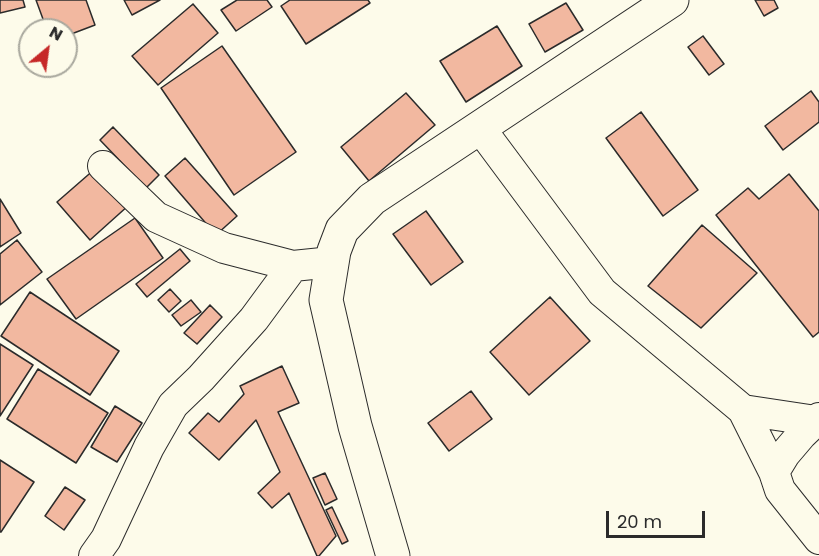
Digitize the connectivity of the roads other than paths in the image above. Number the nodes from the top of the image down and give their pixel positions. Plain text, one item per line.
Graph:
1 (672, 0) edge
2 (480, 128) junction
3 (103, 166) dead end
4 (332, 262) junction
5 (293, 266) junction
6 (743, 410) junction
7 (817, 420) edge
8 (774, 472) junction
9 (819, 539) edge
10 (94, 556) edge
11 (393, 556) edge

1 - 2 street
2 - 4 street
2 - 6 street
3 - 5 street
4 - 5 street
4 - 11 street
5 - 10 street
6 - 7 street
6 - 8 street
7 - 8 street
8 - 9 street

